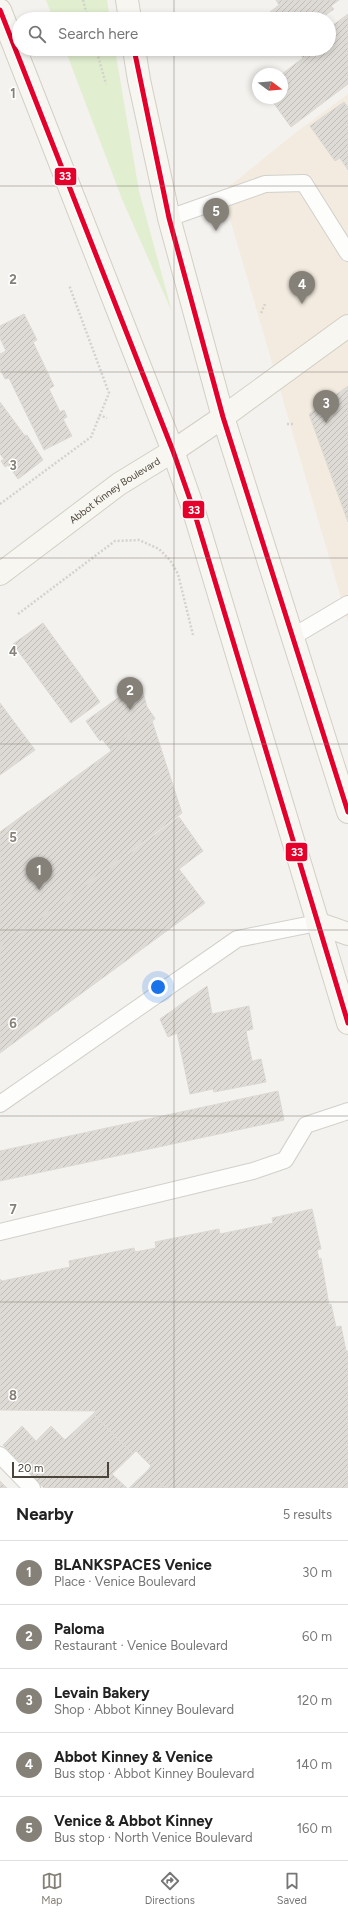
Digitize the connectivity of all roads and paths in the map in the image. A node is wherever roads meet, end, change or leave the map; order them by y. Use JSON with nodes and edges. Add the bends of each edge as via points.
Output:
{"nodes":[{"id":1,"x":83,"y":0,"type":"edge"},
{"id":2,"x":127,"y":0,"type":"edge"},
{"id":3,"x":0,"y":10,"type":"edge"},
{"id":4,"x":86,"y":12,"type":"edge"},
{"id":5,"x":129,"y":12,"type":"edge"},
{"id":6,"x":12,"y":40,"type":"edge"},
{"id":7,"x":18,"y":56,"type":"edge"},
{"id":8,"x":98,"y":56,"type":"edge"},
{"id":9,"x":135,"y":56,"type":"edge"},
{"id":10,"x":106,"y":84,"type":"dead end"},
{"id":11,"x":169,"y":218,"type":"junction"},
{"id":12,"x":348,"y":253,"type":"edge"},
{"id":13,"x":69,"y":285,"type":"dead end"},
{"id":14,"x":264,"y":304,"type":"dead end"},
{"id":15,"x":261,"y":313,"type":"dead end"},
{"id":16,"x":348,"y":326,"type":"edge"},
{"id":17,"x":99,"y":415,"type":"junction"},
{"id":18,"x":223,"y":417,"type":"junction"},
{"id":19,"x":107,"y":418,"type":"dead end"},
{"id":20,"x":286,"y":424,"type":"dead end"},
{"id":21,"x":292,"y":424,"type":"dead end"},
{"id":22,"x":174,"y":451,"type":"junction"},
{"id":23,"x":0,"y":504,"type":"edge"},
{"id":24,"x":0,"y":574,"type":"edge"},
{"id":25,"x":348,"y":604,"type":"edge"},
{"id":26,"x":18,"y":614,"type":"dead end"},
{"id":27,"x":193,"y":635,"type":"dead end"},
{"id":28,"x":294,"y":636,"type":"junction"},
{"id":29,"x":342,"y":774,"type":"edge"},
{"id":30,"x":348,"y":812,"type":"edge"},
{"id":31,"x":317,"y":923,"type":"junction"},
{"id":32,"x":348,"y":934,"type":"edge"},
{"id":33,"x":348,"y":1024,"type":"edge"},
{"id":34,"x":0,"y":1104,"type":"edge"},
{"id":35,"x":348,"y":1111,"type":"edge"},
{"id":36,"x":0,"y":1232,"type":"edge"},
{"id":37,"x":0,"y":1455,"type":"edge"},
{"id":38,"x":32,"y":1488,"type":"edge"}],
"edges":[{"from":1,"to":4,"type":"path"},
{"from":2,"to":5,"type":"main road"},
{"from":3,"to":6,"type":"main road"},
{"from":7,"to":22,"type":"main road"},
{"from":8,"to":10,"type":"path"},
{"from":9,"to":11,"type":"main road"},
{"from":11,"to":12,"type":"lane","via":[[265,184],[304,183]]},
{"from":11,"to":18,"type":"main road"},
{"from":13,"to":17,"type":"path","via":[[109,393]]},
{"from":14,"to":15,"type":"path"},
{"from":16,"to":18,"type":"main road","name":"Abbot Kinney Boulevard"},
{"from":17,"to":19,"type":"path"},
{"from":17,"to":23,"type":"path","via":[[91,437]]},
{"from":18,"to":22,"type":"main road","name":"Abbot Kinney Boulevard"},
{"from":18,"to":28,"type":"main road"},
{"from":20,"to":21,"type":"path"},
{"from":22,"to":24,"type":"main road","name":"Abbot Kinney Boulevard","via":[[119,484]]},
{"from":22,"to":31,"type":"main road"},
{"from":25,"to":28,"type":"lane"},
{"from":26,"to":27,"type":"path","via":[[115,541],[139,540],[159,549],[170,560],[178,574]]},
{"from":28,"to":29,"type":"main road"},
{"from":29,"to":30,"type":"main road"},
{"from":31,"to":32,"type":"main road"},
{"from":31,"to":33,"type":"main road"},
{"from":31,"to":34,"type":"lane","via":[[238,939]]},
{"from":35,"to":36,"type":"lane","via":[[306,1125],[285,1160],[253,1171]]},
{"from":37,"to":38,"type":"lane"}]}
